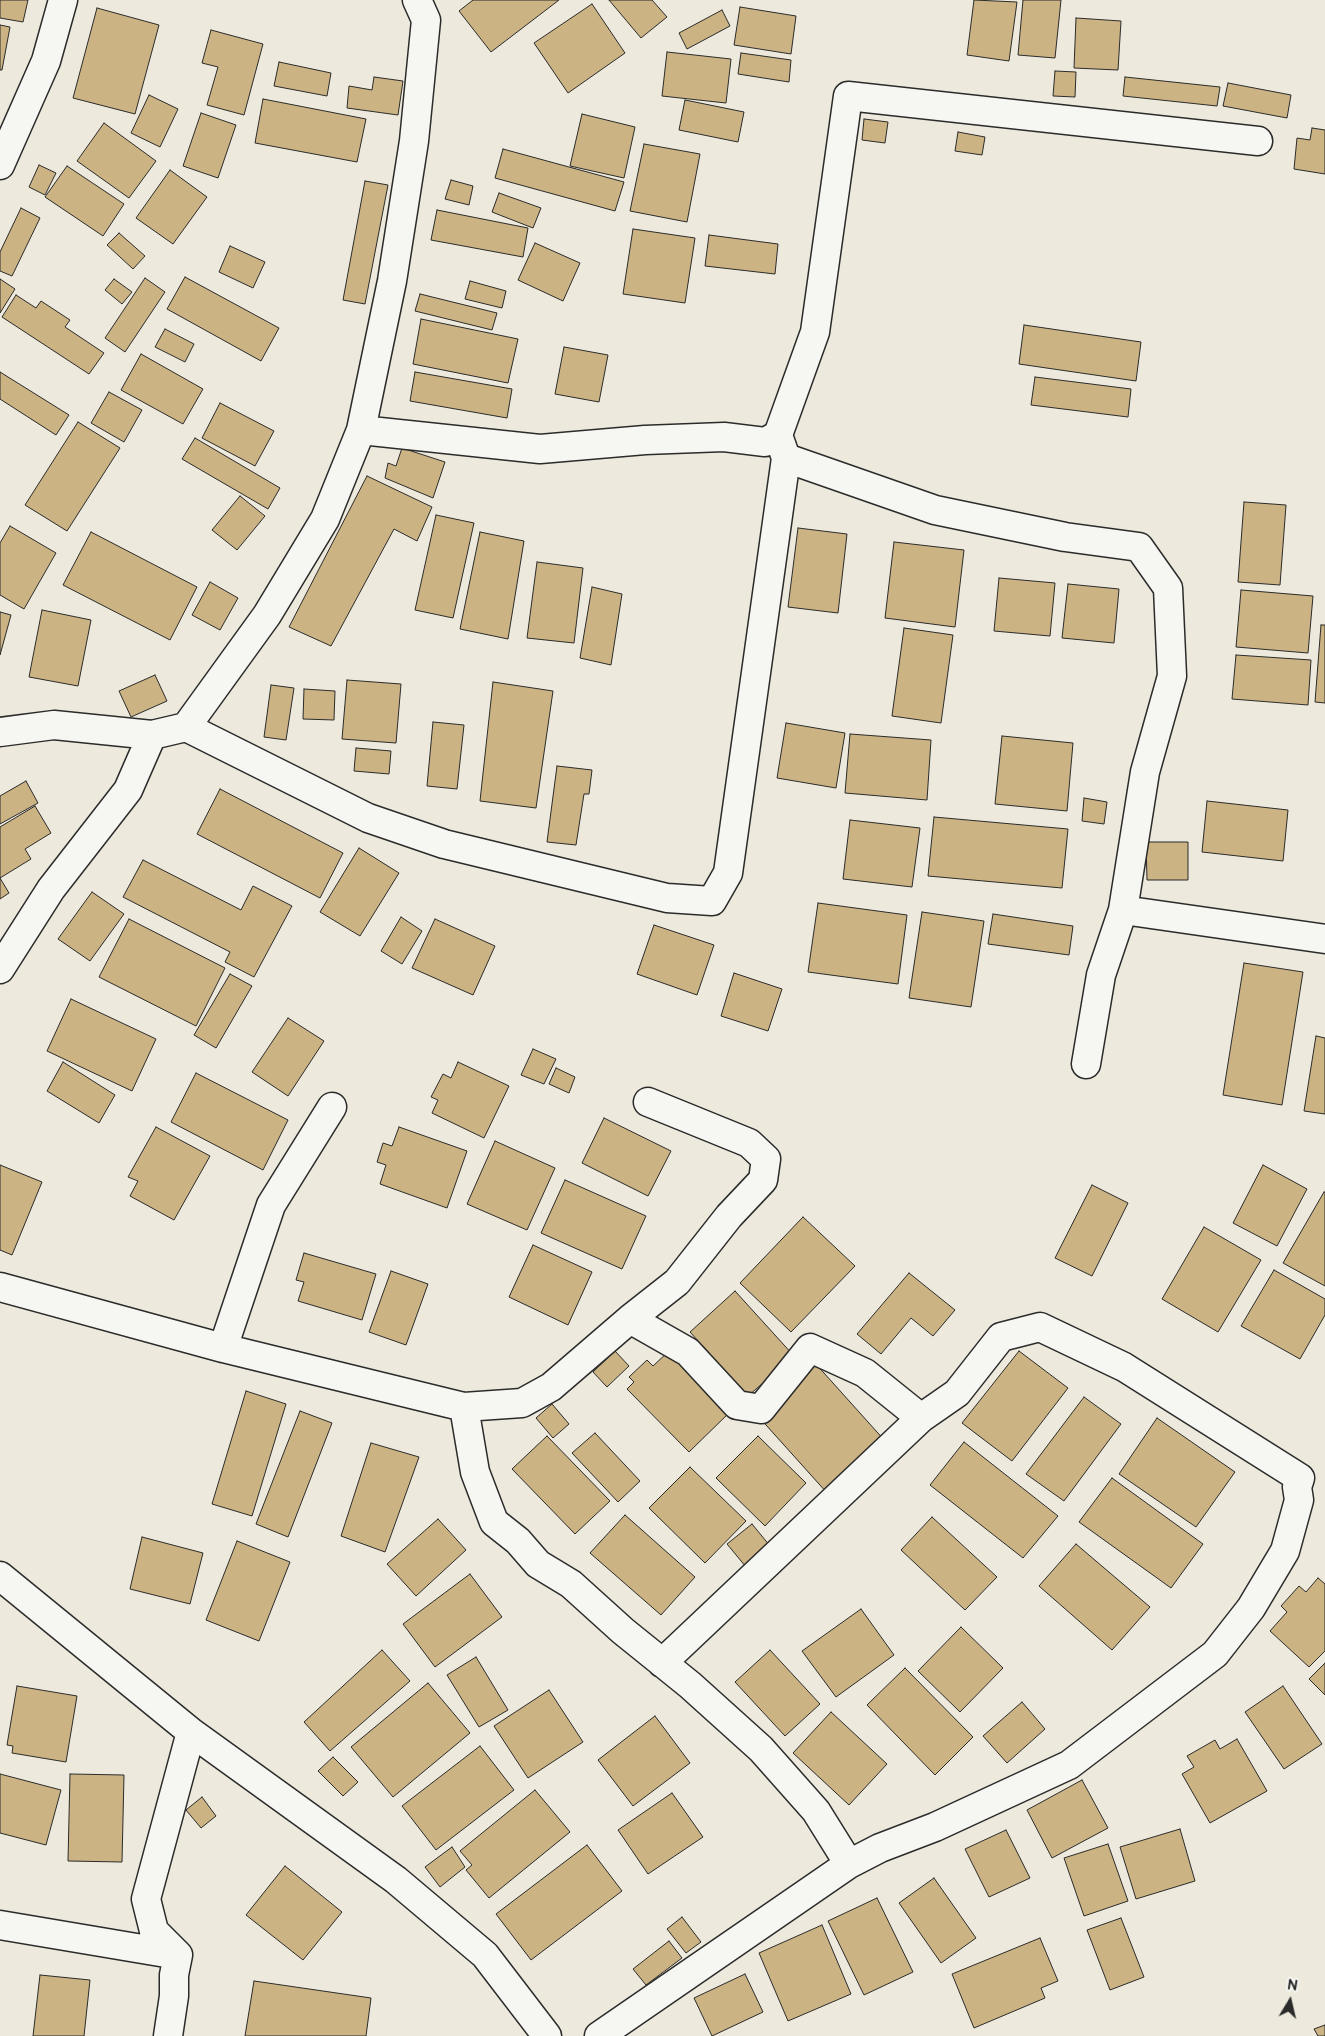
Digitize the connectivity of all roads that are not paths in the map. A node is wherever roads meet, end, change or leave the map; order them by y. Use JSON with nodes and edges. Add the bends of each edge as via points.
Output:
{"nodes":[{"id":1,"x":63,"y":0,"type":"edge"},
{"id":2,"x":425,"y":7,"type":"edge"},
{"id":3,"x":1258,"y":141,"type":"dead end"},
{"id":4,"x":0,"y":165,"type":"edge"},
{"id":5,"x":360,"y":430,"type":"junction"},
{"id":6,"x":782,"y":446,"type":"junction"},
{"id":7,"x":186,"y":727,"type":"junction"},
{"id":8,"x":0,"y":732,"type":"edge"},
{"id":9,"x":152,"y":735,"type":"junction"},
{"id":10,"x":1124,"y":910,"type":"junction"},
{"id":11,"x":1325,"y":939,"type":"edge"},
{"id":12,"x":0,"y":969,"type":"edge"},
{"id":13,"x":1086,"y":1064,"type":"dead end"},
{"id":14,"x":648,"y":1102,"type":"dead end"},
{"id":15,"x":332,"y":1107,"type":"dead end"},
{"id":16,"x":0,"y":1287,"type":"edge"},
{"id":17,"x":630,"y":1319,"type":"junction"},
{"id":18,"x":223,"y":1348,"type":"junction"},
{"id":19,"x":464,"y":1407,"type":"junction"},
{"id":20,"x":922,"y":1418,"type":"junction"},
{"id":21,"x":0,"y":1576,"type":"edge"},
{"id":22,"x":662,"y":1663,"type":"junction"},
{"id":23,"x":192,"y":1732,"type":"junction"},
{"id":24,"x":849,"y":1864,"type":"junction"},
{"id":25,"x":0,"y":1925,"type":"edge"},
{"id":26,"x":178,"y":1956,"type":"junction"},
{"id":27,"x":168,"y":2036,"type":"edge"},
{"id":28,"x":547,"y":2036,"type":"edge"},
{"id":29,"x":599,"y":2036,"type":"edge"}],
"edges":[{"from":1,"to":4,"type":"street","via":[[46,61]]},
{"from":2,"to":5,"type":"street","via":[[414,141],[393,272]]},
{"from":3,"to":6,"type":"street","via":[[848,96],[815,332]]},
{"from":5,"to":6,"type":"street","via":[[540,449],[724,437]]},
{"from":5,"to":7,"type":"street","via":[[320,527],[267,615]]},
{"from":6,"to":7,"type":"street","via":[[728,873],[712,900],[667,898],[444,844],[368,818]]},
{"from":6,"to":10,"type":"street","via":[[935,510],[1065,537],[1139,548],[1168,588],[1172,676],[1145,772]]},
{"from":7,"to":9,"type":"street"},
{"from":8,"to":9,"type":"street","via":[[54,725]]},
{"from":9,"to":12,"type":"street","via":[[128,790],[51,889]]},
{"from":10,"to":11,"type":"street"},
{"from":10,"to":13,"type":"street","via":[[1101,975]]},
{"from":14,"to":17,"type":"street","via":[[749,1143],[766,1159],[763,1180],[729,1216],[677,1282]]},
{"from":15,"to":18,"type":"street","via":[[271,1205]]},
{"from":16,"to":18,"type":"street"},
{"from":17,"to":19,"type":"street","via":[[551,1387],[522,1403]]},
{"from":17,"to":20,"type":"street","via":[[688,1352],[737,1405],[762,1409],[810,1348],[865,1373]]},
{"from":18,"to":19,"type":"street"},
{"from":19,"to":22,"type":"street","via":[[474,1472],[494,1522],[518,1541],[538,1564],[571,1584]]},
{"from":20,"to":22,"type":"street"},
{"from":20,"to":24,"type":"street","via":[[957,1393],[1001,1336],[1040,1327],[1124,1367],[1300,1478],[1297,1487],[1299,1500],[1284,1551],[1251,1608],[1215,1654],[1069,1765]]},
{"from":21,"to":23,"type":"street"},
{"from":22,"to":24,"type":"street","via":[[761,1749],[816,1811]]},
{"from":23,"to":26,"type":"street","via":[[146,1899],[154,1931]]},
{"from":23,"to":28,"type":"street","via":[[396,1880],[485,1955]]},
{"from":24,"to":29,"type":"street"},
{"from":25,"to":26,"type":"street"},
{"from":26,"to":27,"type":"street"}]}
